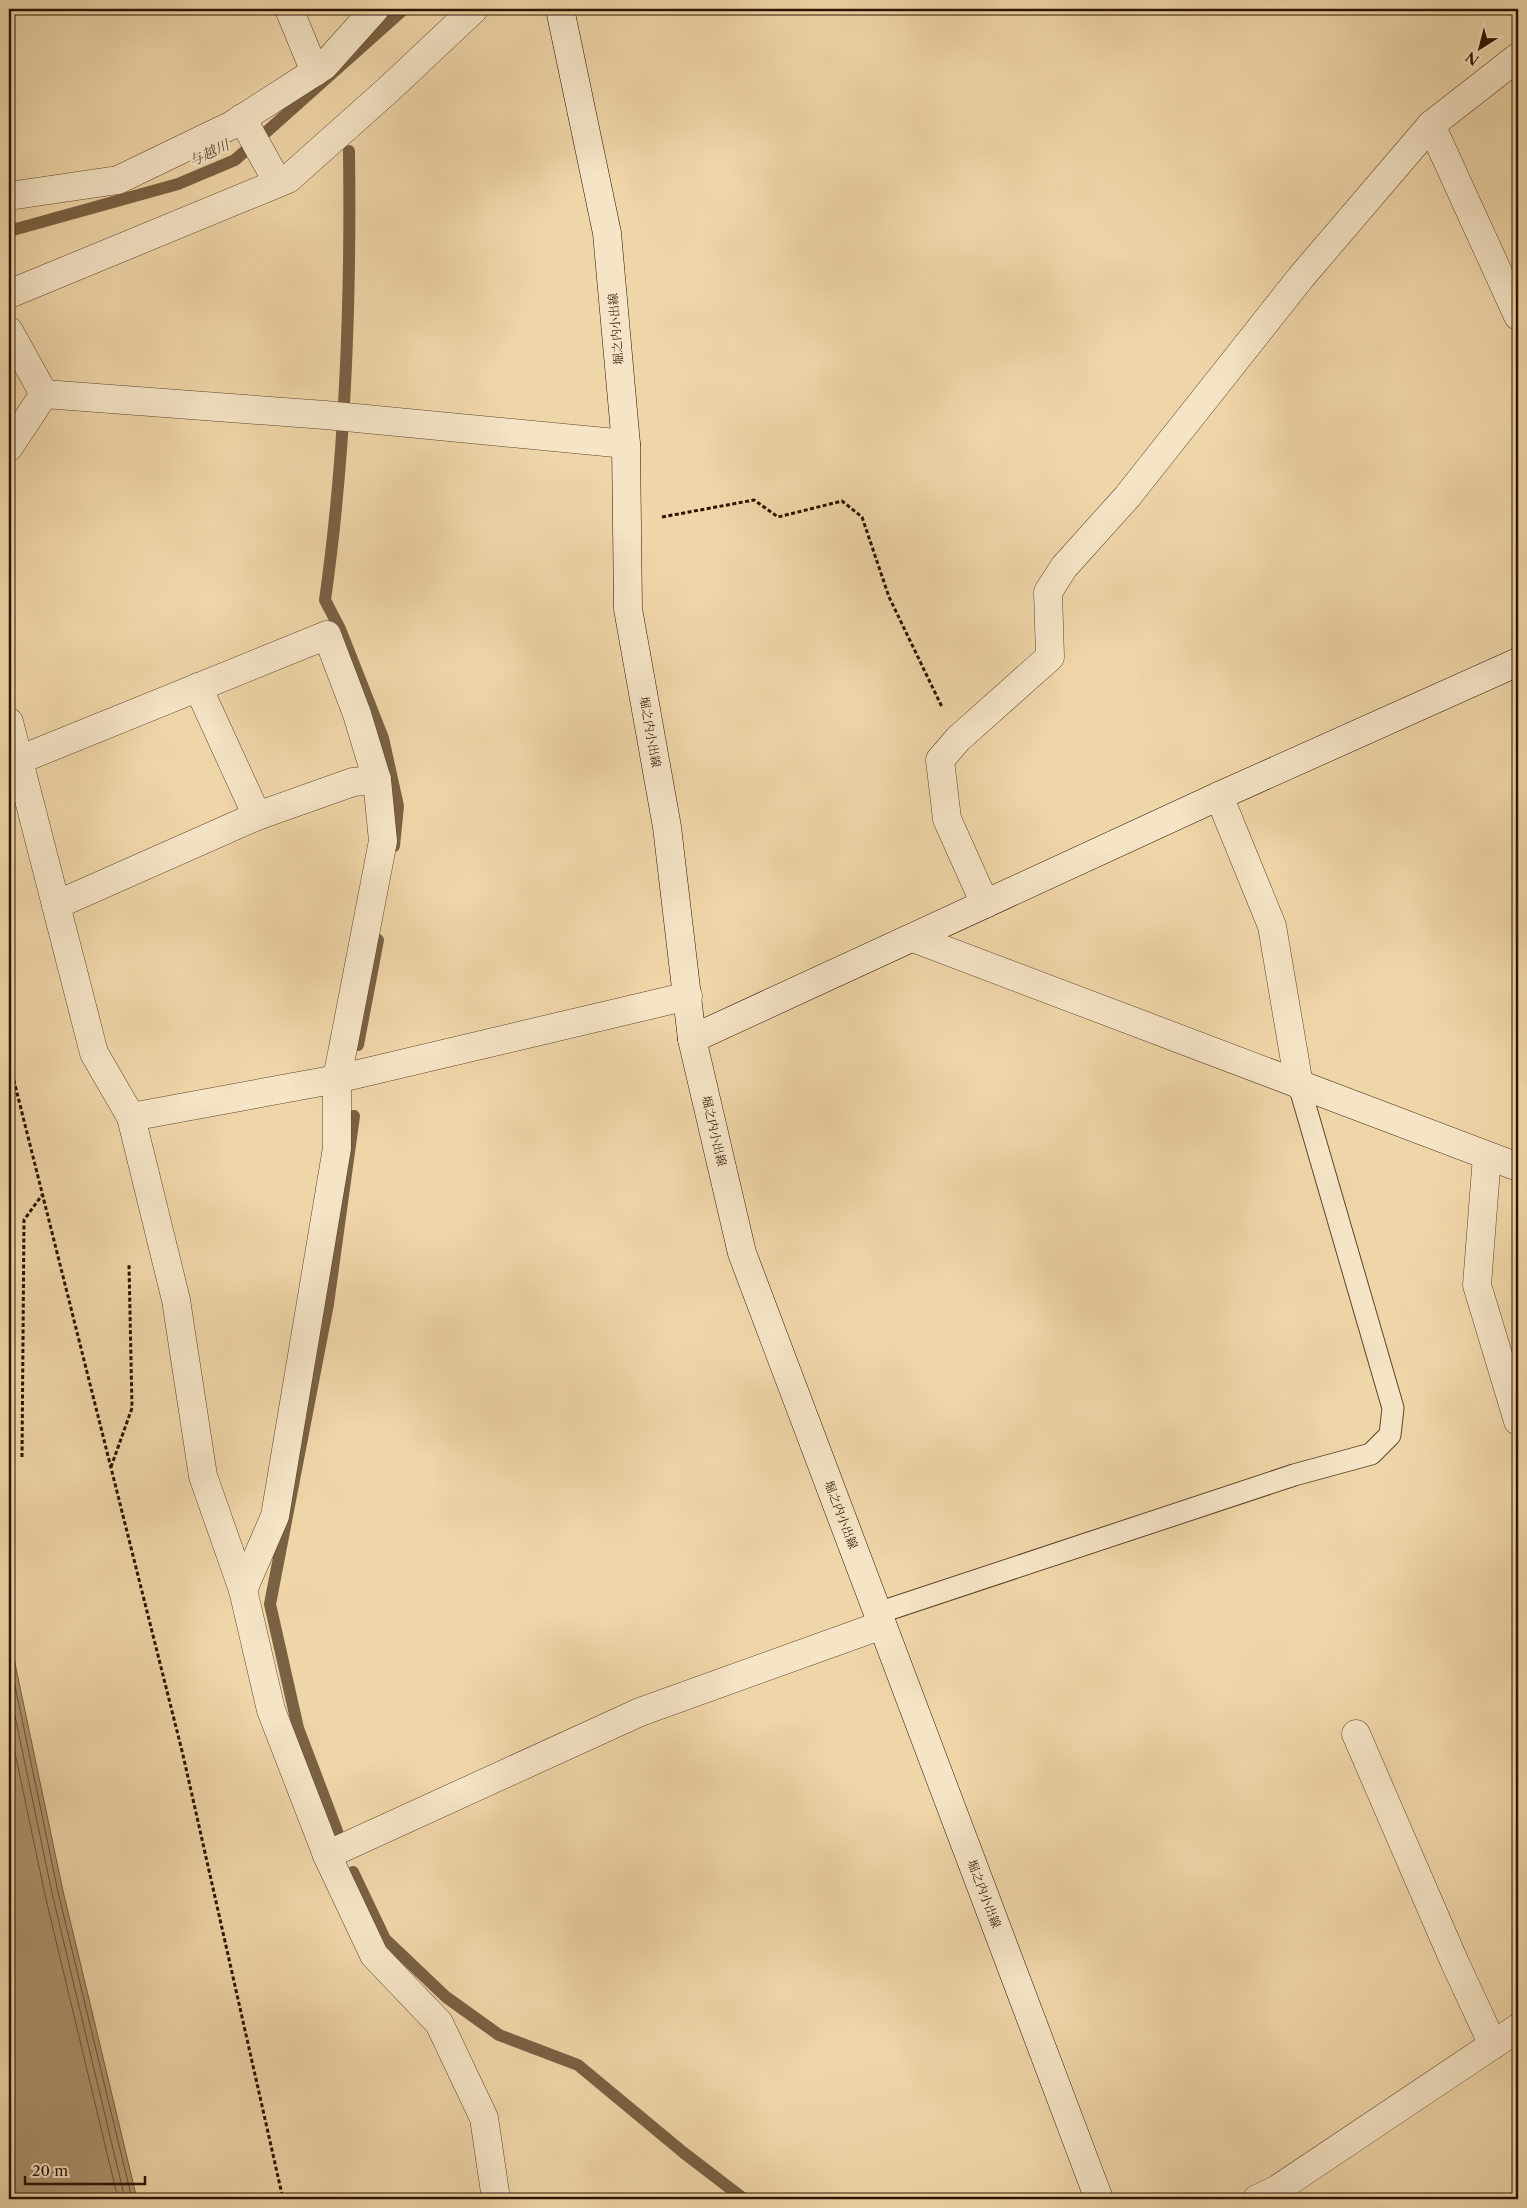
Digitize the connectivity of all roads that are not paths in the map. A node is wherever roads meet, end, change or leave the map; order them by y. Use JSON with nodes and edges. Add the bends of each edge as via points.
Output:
{"nodes":[{"id":1,"x":289,"y":9,"type":"edge"},
{"id":2,"x":375,"y":9,"type":"edge"},
{"id":3,"x":474,"y":9,"type":"edge"},
{"id":4,"x":560,"y":9,"type":"edge"},
{"id":5,"x":1518,"y":57,"type":"edge"},
{"id":6,"x":315,"y":72,"type":"junction"},
{"id":7,"x":243,"y":120,"type":"junction"},
{"id":8,"x":1431,"y":125,"type":"junction"},
{"id":9,"x":273,"y":175,"type":"junction"},
{"id":10,"x":9,"y":196,"type":"edge"},
{"id":11,"x":9,"y":294,"type":"edge"},
{"id":12,"x":1518,"y":316,"type":"edge"},
{"id":13,"x":9,"y":331,"type":"edge"},
{"id":14,"x":44,"y":394,"type":"junction"},
{"id":15,"x":626,"y":444,"type":"junction"},
{"id":16,"x":9,"y":447,"type":"edge"},
{"id":17,"x":1518,"y":662,"type":"edge"},
{"id":18,"x":198,"y":687,"type":"junction"},
{"id":19,"x":9,"y":722,"type":"edge"},
{"id":20,"x":19,"y":760,"type":"junction"},
{"id":21,"x":377,"y":780,"type":"junction"},
{"id":22,"x":1219,"y":796,"type":"junction"},
{"id":23,"x":257,"y":816,"type":"junction"},
{"id":24,"x":985,"y":904,"type":"junction"},
{"id":25,"x":56,"y":906,"type":"junction"},
{"id":26,"x":913,"y":938,"type":"junction"},
{"id":27,"x":688,"y":996,"type":"junction"},
{"id":28,"x":692,"y":1039,"type":"junction"},
{"id":29,"x":337,"y":1079,"type":"junction"},
{"id":30,"x":1299,"y":1085,"type":"junction"},
{"id":31,"x":131,"y":1117,"type":"junction"},
{"id":32,"x":1487,"y":1156,"type":"junction"},
{"id":33,"x":1518,"y":1167,"type":"edge"},
{"id":34,"x":1518,"y":1421,"type":"edge"},
{"id":35,"x":243,"y":1590,"type":"junction"},
{"id":36,"x":880,"y":1619,"type":"junction"},
{"id":37,"x":1356,"y":1734,"type":"dead end"},
{"id":38,"x":327,"y":1855,"type":"junction"},
{"id":39,"x":1518,"y":2028,"type":"edge"},
{"id":40,"x":1493,"y":2045,"type":"junction"},
{"id":41,"x":496,"y":2199,"type":"edge"},
{"id":42,"x":1098,"y":2199,"type":"edge"},
{"id":43,"x":1258,"y":2199,"type":"edge"}],
"edges":[{"from":1,"to":6,"type":"street"},
{"from":2,"to":6,"type":"street"},
{"from":3,"to":9,"type":"street","via":[[288,179]]},
{"from":4,"to":15,"type":"street","name":"堀之内小出線","via":[[607,233]]},
{"from":5,"to":8,"type":"street"},
{"from":6,"to":7,"type":"street"},
{"from":7,"to":9,"type":"street"},
{"from":7,"to":10,"type":"street","via":[[118,180]]},
{"from":8,"to":12,"type":"street"},
{"from":8,"to":24,"type":"street","via":[[1302,276],[1127,497],[1064,567],[1048,592],[1050,657],[958,739],[940,760],[947,819]]},
{"from":9,"to":11,"type":"street"},
{"from":13,"to":14,"type":"street"},
{"from":14,"to":15,"type":"street","via":[[326,415]]},
{"from":14,"to":16,"type":"street"},
{"from":15,"to":27,"type":"street","name":"堀之内小出線","via":[[628,609],[667,828]]},
{"from":17,"to":22,"type":"street"},
{"from":18,"to":20,"type":"street"},
{"from":18,"to":21,"type":"street","via":[[327,635],[357,714]]},
{"from":18,"to":23,"type":"street"},
{"from":19,"to":20,"type":"street"},
{"from":20,"to":25,"type":"street"},
{"from":21,"to":23,"type":"street","via":[[353,782]]},
{"from":21,"to":29,"type":"street","via":[[383,841]]},
{"from":22,"to":24,"type":"street"},
{"from":22,"to":30,"type":"street","via":[[1272,926]]},
{"from":23,"to":25,"type":"street"},
{"from":24,"to":26,"type":"street"},
{"from":25,"to":31,"type":"street","via":[[94,1053]]},
{"from":26,"to":28,"type":"street"},
{"from":26,"to":30,"type":"street"},
{"from":27,"to":28,"type":"street","name":"堀之内小出線"},
{"from":27,"to":29,"type":"street"},
{"from":28,"to":36,"type":"street","name":"堀之内小出線","via":[[742,1253]]},
{"from":29,"to":31,"type":"street"},
{"from":29,"to":35,"type":"street","via":[[337,1148],[274,1516]]},
{"from":30,"to":32,"type":"street"},
{"from":30,"to":36,"type":"lane","via":[[1393,1408],[1390,1435],[1371,1454],[1294,1475]]},
{"from":31,"to":35,"type":"street","via":[[176,1300],[203,1476]]},
{"from":32,"to":33,"type":"street"},
{"from":32,"to":34,"type":"street","via":[[1477,1285]]},
{"from":35,"to":38,"type":"street","via":[[271,1710]]},
{"from":36,"to":38,"type":"street","via":[[640,1712]]},
{"from":36,"to":42,"type":"street","name":"堀之内小出線"},
{"from":37,"to":40,"type":"street","via":[[1454,1964]]},
{"from":38,"to":41,"type":"street","via":[[374,1955],[439,2023],[484,2118]]},
{"from":39,"to":40,"type":"street"},
{"from":40,"to":43,"type":"street"}]}
